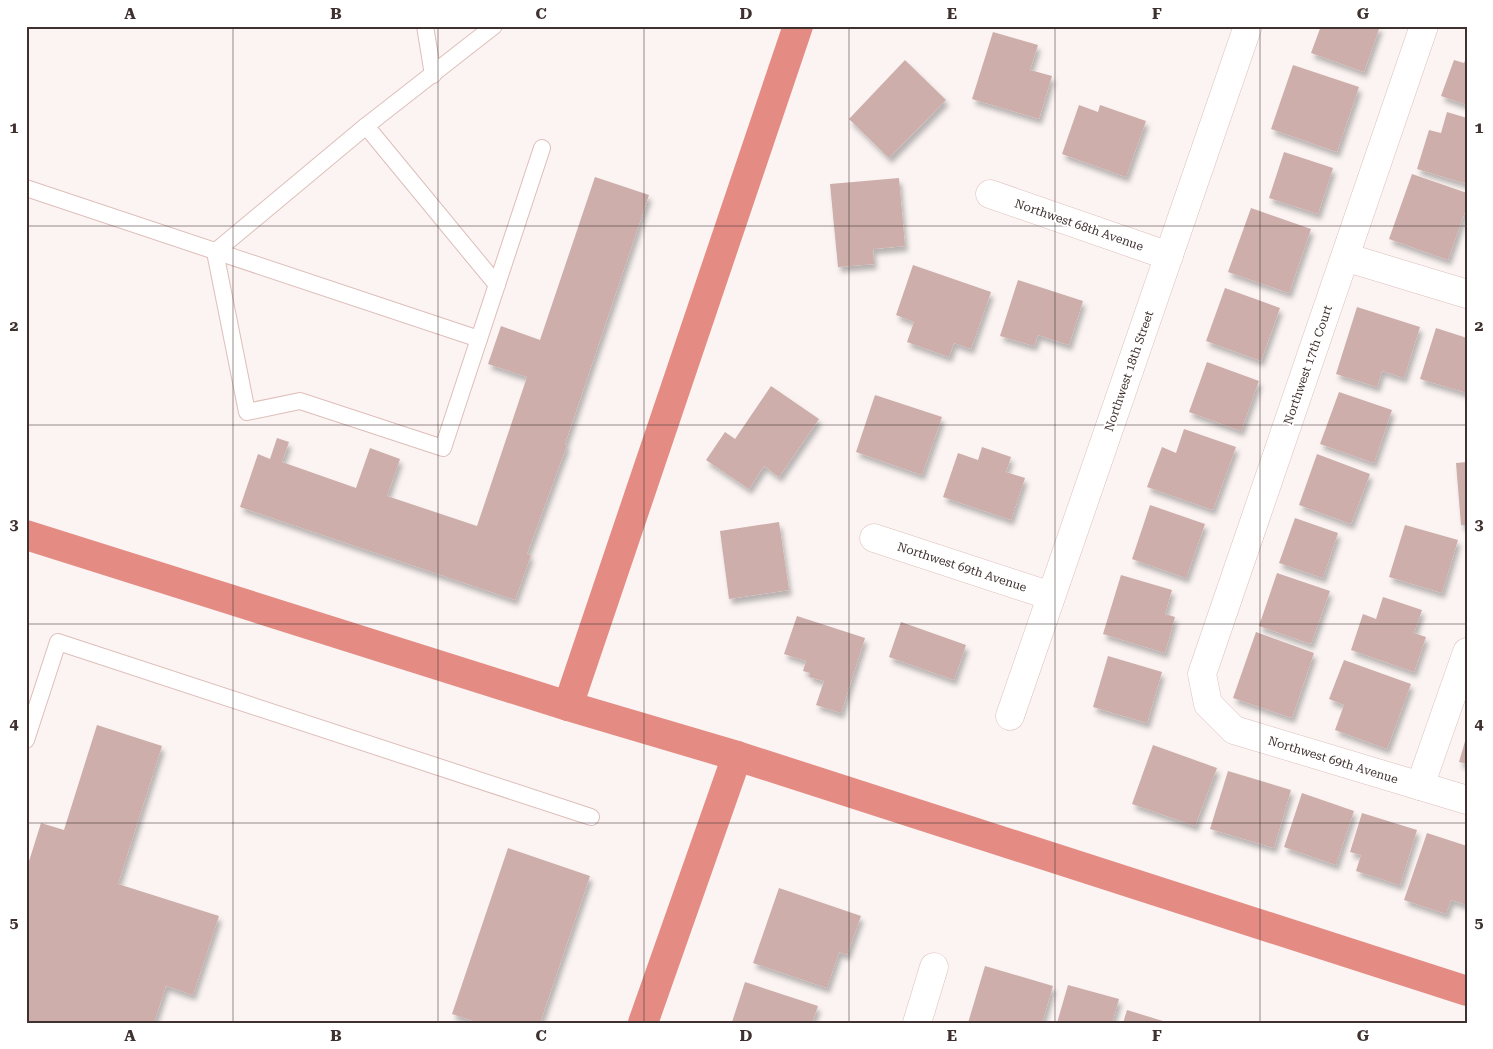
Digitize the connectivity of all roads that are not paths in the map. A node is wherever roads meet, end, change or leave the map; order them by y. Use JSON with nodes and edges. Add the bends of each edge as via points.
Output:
{"nodes":[{"id":1,"x":425,"y":26,"type":"edge"},
{"id":2,"x":494,"y":26,"type":"edge"},
{"id":3,"x":1248,"y":26,"type":"edge"},
{"id":4,"x":1424,"y":26,"type":"edge"},
{"id":5,"x":433,"y":74,"type":"junction"},
{"id":6,"x":366,"y":126,"type":"junction"},
{"id":7,"x":542,"y":148,"type":"dead end"},
{"id":8,"x":26,"y":188,"type":"edge"},
{"id":9,"x":990,"y":194,"type":"dead end"},
{"id":10,"x":215,"y":252,"type":"junction"},
{"id":11,"x":1169,"y":256,"type":"junction"},
{"id":12,"x":1345,"y":257,"type":"junction"},
{"id":13,"x":497,"y":285,"type":"junction"},
{"id":14,"x":1467,"y":294,"type":"edge"},
{"id":15,"x":479,"y":339,"type":"junction"},
{"id":16,"x":874,"y":538,"type":"dead end"},
{"id":17,"x":1051,"y":596,"type":"junction"},
{"id":18,"x":1467,"y":652,"type":"edge"},
{"id":19,"x":1208,"y":704,"type":"joint"},
{"id":20,"x":1010,"y":716,"type":"dead end"},
{"id":21,"x":26,"y":740,"type":"edge"},
{"id":22,"x":1420,"y":786,"type":"junction"},
{"id":23,"x":1467,"y":800,"type":"edge"},
{"id":24,"x":591,"y":817,"type":"dead end"},
{"id":25,"x":934,"y":968,"type":"dead end"},
{"id":26,"x":917,"y":1023,"type":"edge"}],
"edges":[{"from":1,"to":5,"type":"lane"},
{"from":2,"to":5,"type":"lane"},
{"from":3,"to":11,"type":"street","name":"Northwest 18th Street"},
{"from":4,"to":12,"type":"street","name":"Northwest 17th Court"},
{"from":5,"to":6,"type":"lane"},
{"from":6,"to":10,"type":"lane"},
{"from":6,"to":13,"type":"lane"},
{"from":7,"to":13,"type":"lane"},
{"from":8,"to":10,"type":"lane"},
{"from":9,"to":11,"type":"street","name":"Northwest 68th Avenue"},
{"from":10,"to":15,"type":"lane"},
{"from":10,"to":15,"type":"lane","via":[[247,412],[300,401],[442,448]]},
{"from":11,"to":17,"type":"street","name":"Northwest 18th Street"},
{"from":12,"to":14,"type":"street"},
{"from":12,"to":19,"type":"street","name":"Northwest 17th Court","via":[[1202,674]]},
{"from":13,"to":15,"type":"lane"},
{"from":16,"to":17,"type":"street","name":"Northwest 69th Avenue"},
{"from":17,"to":20,"type":"street","name":"Northwest 18th Street"},
{"from":18,"to":22,"type":"street"},
{"from":19,"to":22,"type":"street","name":"Northwest 69th Avenue","via":[[1234,730]]},
{"from":21,"to":24,"type":"lane","via":[[58,642]]},
{"from":22,"to":23,"type":"street","name":"Northwest 69th Avenue"},
{"from":25,"to":26,"type":"street"}]}
